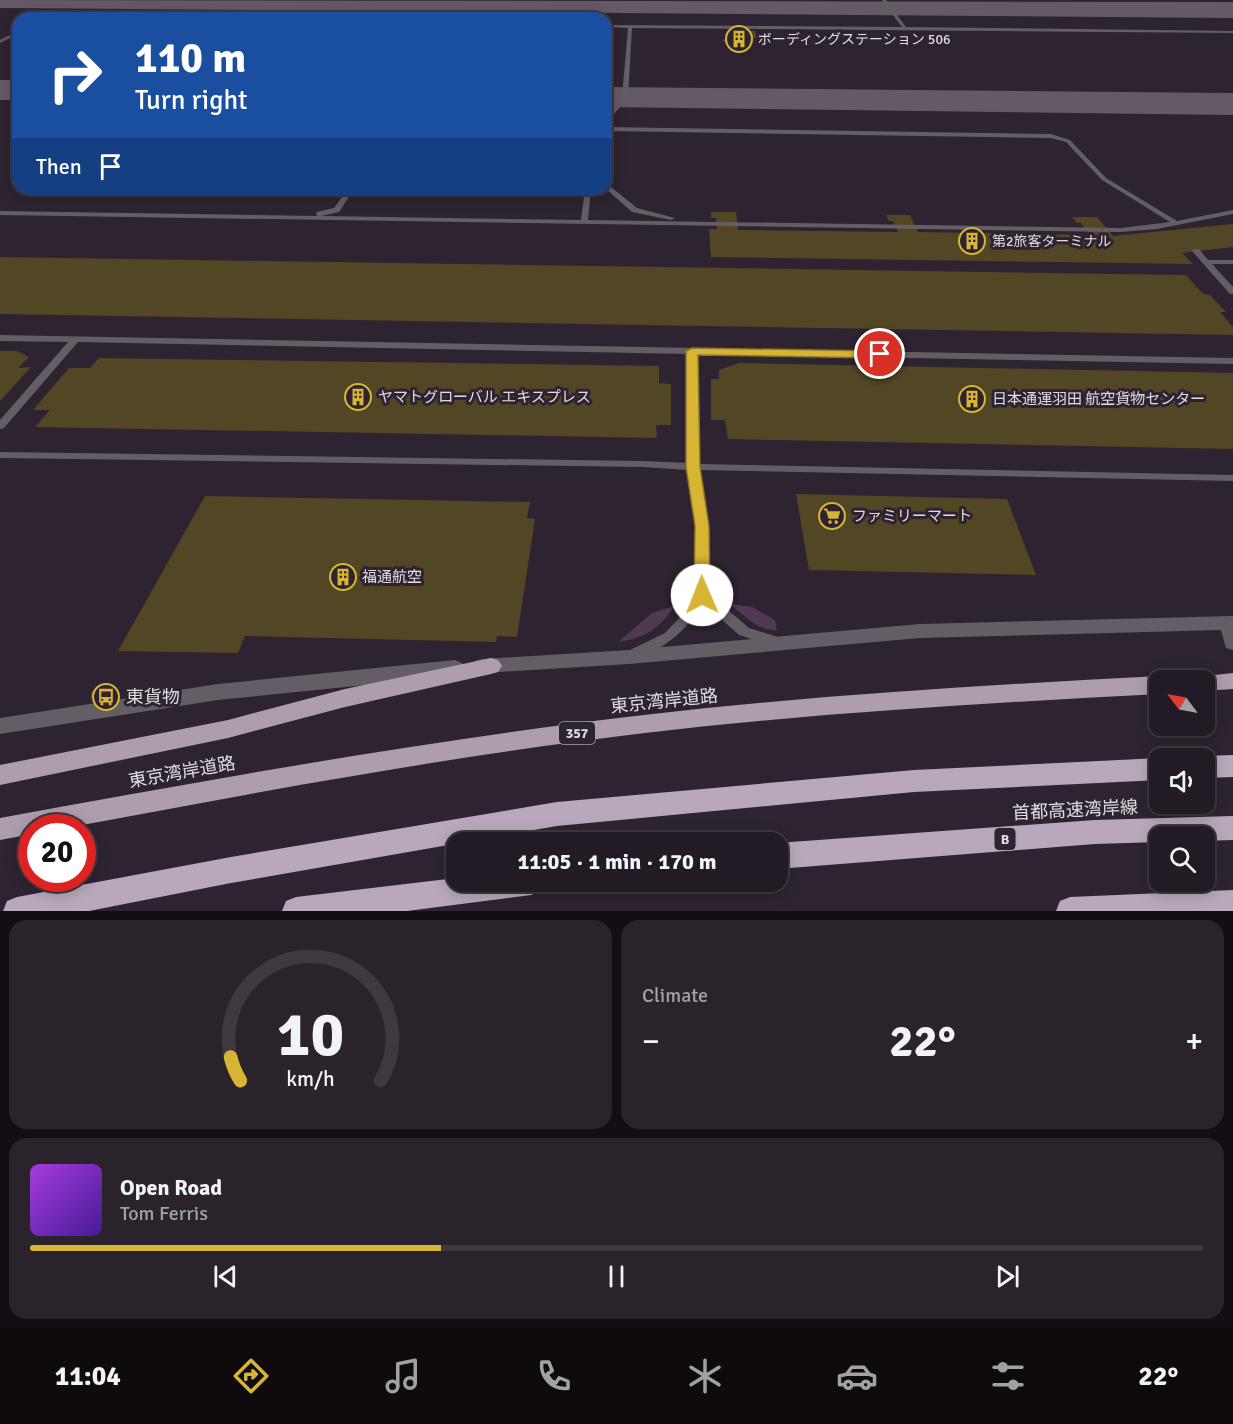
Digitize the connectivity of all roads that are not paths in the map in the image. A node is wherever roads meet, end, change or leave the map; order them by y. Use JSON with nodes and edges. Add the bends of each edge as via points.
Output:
{"nodes":[{"id":1,"x":884,"y":0,"type":"edge"},
{"id":2,"x":612,"y":26,"type":"edge"},
{"id":3,"x":630,"y":26,"type":"junction"},
{"id":4,"x":905,"y":29,"type":"junction"},
{"id":5,"x":1233,"y":32,"type":"edge"},
{"id":6,"x":612,"y":114,"type":"edge"},
{"id":7,"x":612,"y":129,"type":"edge"},
{"id":8,"x":612,"y":190,"type":"edge"},
{"id":9,"x":347,"y":195,"type":"edge"},
{"id":10,"x":587,"y":195,"type":"edge"},
{"id":11,"x":1233,"y":212,"type":"edge"},
{"id":12,"x":0,"y":213,"type":"edge"},
{"id":13,"x":304,"y":218,"type":"junction"},
{"id":14,"x":585,"y":222,"type":"junction"},
{"id":15,"x":1176,"y":223,"type":"junction"},
{"id":16,"x":706,"y":224,"type":"junction"},
{"id":17,"x":1196,"y":251,"type":"dead end"},
{"id":18,"x":1205,"y":262,"type":"junction"},
{"id":19,"x":1233,"y":262,"type":"edge"},
{"id":20,"x":1233,"y":292,"type":"edge"},
{"id":21,"x":0,"y":338,"type":"edge"},
{"id":22,"x":75,"y":340,"type":"junction"},
{"id":23,"x":692,"y":351,"type":"junction"},
{"id":24,"x":1233,"y":361,"type":"edge"},
{"id":25,"x":0,"y":426,"type":"edge"},
{"id":26,"x":0,"y":455,"type":"edge"},
{"id":27,"x":693,"y":467,"type":"junction"},
{"id":28,"x":1233,"y":478,"type":"edge"},
{"id":29,"x":702,"y":595,"type":"junction"},
{"id":30,"x":1231,"y":624,"type":"edge"},
{"id":31,"x":1233,"y":643,"type":"edge"},
{"id":32,"x":782,"y":644,"type":"junction"},
{"id":33,"x":629,"y":657,"type":"junction"},
{"id":34,"x":491,"y":666,"type":"junction"},
{"id":35,"x":1233,"y":681,"type":"edge"},
{"id":36,"x":1215,"y":682,"type":"edge"},
{"id":37,"x":1149,"y":686,"type":"edge"},
{"id":38,"x":0,"y":726,"type":"edge"},
{"id":39,"x":1233,"y":766,"type":"edge"},
{"id":40,"x":1215,"y":767,"type":"edge"},
{"id":41,"x":1149,"y":770,"type":"edge"},
{"id":42,"x":0,"y":775,"type":"edge"},
{"id":43,"x":1233,"y":828,"type":"edge"},
{"id":44,"x":0,"y":829,"type":"edge"},
{"id":45,"x":788,"y":855,"type":"edge"},
{"id":46,"x":450,"y":892,"type":"edge"},
{"id":47,"x":1233,"y":904,"type":"edge"},
{"id":48,"x":17,"y":911,"type":"edge"},
{"id":49,"x":296,"y":911,"type":"edge"},
{"id":50,"x":1070,"y":911,"type":"edge"}],
"edges":[{"from":1,"to":4,"type":"lane"},
{"from":2,"to":3,"type":"lane"},
{"from":3,"to":4,"type":"lane"},
{"from":3,"to":6,"type":"lane","via":[[625,97]]},
{"from":4,"to":5,"type":"lane"},
{"from":7,"to":15,"type":"lane","via":[[1051,136],[1068,141],[1104,179]]},
{"from":8,"to":16,"type":"lane","via":[[634,210]]},
{"from":9,"to":13,"type":"lane","via":[[336,210]]},
{"from":10,"to":14,"type":"lane"},
{"from":11,"to":15,"type":"lane"},
{"from":12,"to":13,"type":"lane"},
{"from":13,"to":14,"type":"lane"},
{"from":14,"to":16,"type":"lane"},
{"from":15,"to":16,"type":"lane","via":[[1161,229],[1121,230]]},
{"from":17,"to":18,"type":"lane"},
{"from":18,"to":19,"type":"lane"},
{"from":18,"to":20,"type":"lane"},
{"from":21,"to":22,"type":"lane"},
{"from":22,"to":23,"type":"lane"},
{"from":22,"to":25,"type":"lane"},
{"from":23,"to":24,"type":"lane"},
{"from":23,"to":27,"type":"lane"},
{"from":26,"to":27,"type":"lane"},
{"from":27,"to":28,"type":"lane"},
{"from":27,"to":29,"type":"lane","via":[[702,526]]},
{"from":29,"to":32,"type":"lane","via":[[744,632]]},
{"from":29,"to":33,"type":"lane","via":[[691,614],[670,636]]},
{"from":30,"to":31,"type":"street"},
{"from":30,"to":32,"type":"street","via":[[920,631]]},
{"from":32,"to":33,"type":"street"},
{"from":33,"to":34,"type":"street"},
{"from":34,"to":38,"type":"street","via":[[218,692]]},
{"from":34,"to":42,"type":"highway","via":[[228,729]]},
{"from":35,"to":36,"type":"highway"},
{"from":37,"to":44,"type":"highway","name":"東京湾岸道路","number":"357","via":[[928,698],[634,726],[361,763]]},
{"from":39,"to":40,"type":"highway"},
{"from":41,"to":48,"type":"highway","via":[[914,781],[557,814]]},
{"from":43,"to":45,"type":"highway","name":"首都高速湾岸線","number":"B","via":[[1095,832]]},
{"from":46,"to":49,"type":"highway"},
{"from":47,"to":50,"type":"highway"}]}
